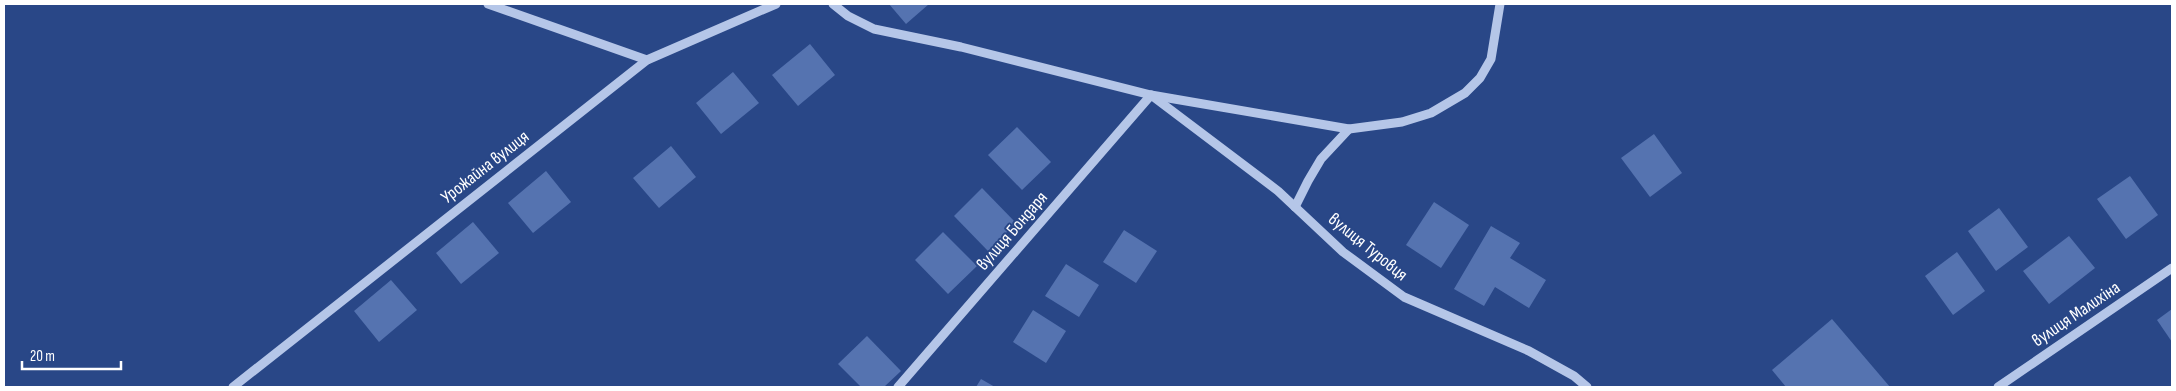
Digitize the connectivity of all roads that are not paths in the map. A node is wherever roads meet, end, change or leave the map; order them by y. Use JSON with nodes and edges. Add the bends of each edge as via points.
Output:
{"nodes":[{"id":1,"x":488,"y":4,"type":"edge"},
{"id":2,"x":776,"y":4,"type":"edge"},
{"id":3,"x":833,"y":4,"type":"edge"},
{"id":4,"x":1500,"y":4,"type":"edge"},
{"id":5,"x":647,"y":60,"type":"junction"},
{"id":6,"x":1151,"y":95,"type":"junction"},
{"id":7,"x":1349,"y":129,"type":"junction"},
{"id":8,"x":1296,"y":207,"type":"junction"},
{"id":9,"x":2172,"y":268,"type":"edge"},
{"id":10,"x":233,"y":387,"type":"edge"},
{"id":11,"x":898,"y":387,"type":"edge"},
{"id":12,"x":1586,"y":387,"type":"edge"},
{"id":13,"x":1998,"y":387,"type":"edge"}],
"edges":[{"from":1,"to":5,"type":"street"},
{"from":2,"to":5,"type":"street","name":"Урожайна вулиця"},
{"from":3,"to":6,"type":"street","via":[[874,29],[961,46]]},
{"from":4,"to":7,"type":"street","via":[[1491,59],[1480,78],[1465,93],[1431,113],[1402,122]]},
{"from":5,"to":10,"type":"street","name":"Урожайна вулиця"},
{"from":6,"to":7,"type":"street"},
{"from":6,"to":8,"type":"street","name":"вулиця Туровця"},
{"from":6,"to":11,"type":"street","name":"вулиця Бондаря"},
{"from":7,"to":8,"type":"street","via":[[1321,159]]},
{"from":8,"to":12,"type":"street","name":"вулиця Туровця","via":[[1343,252],[1404,297],[1529,351],[1574,376]]},
{"from":9,"to":13,"type":"street","name":"вулиця Малихіна"}]}
